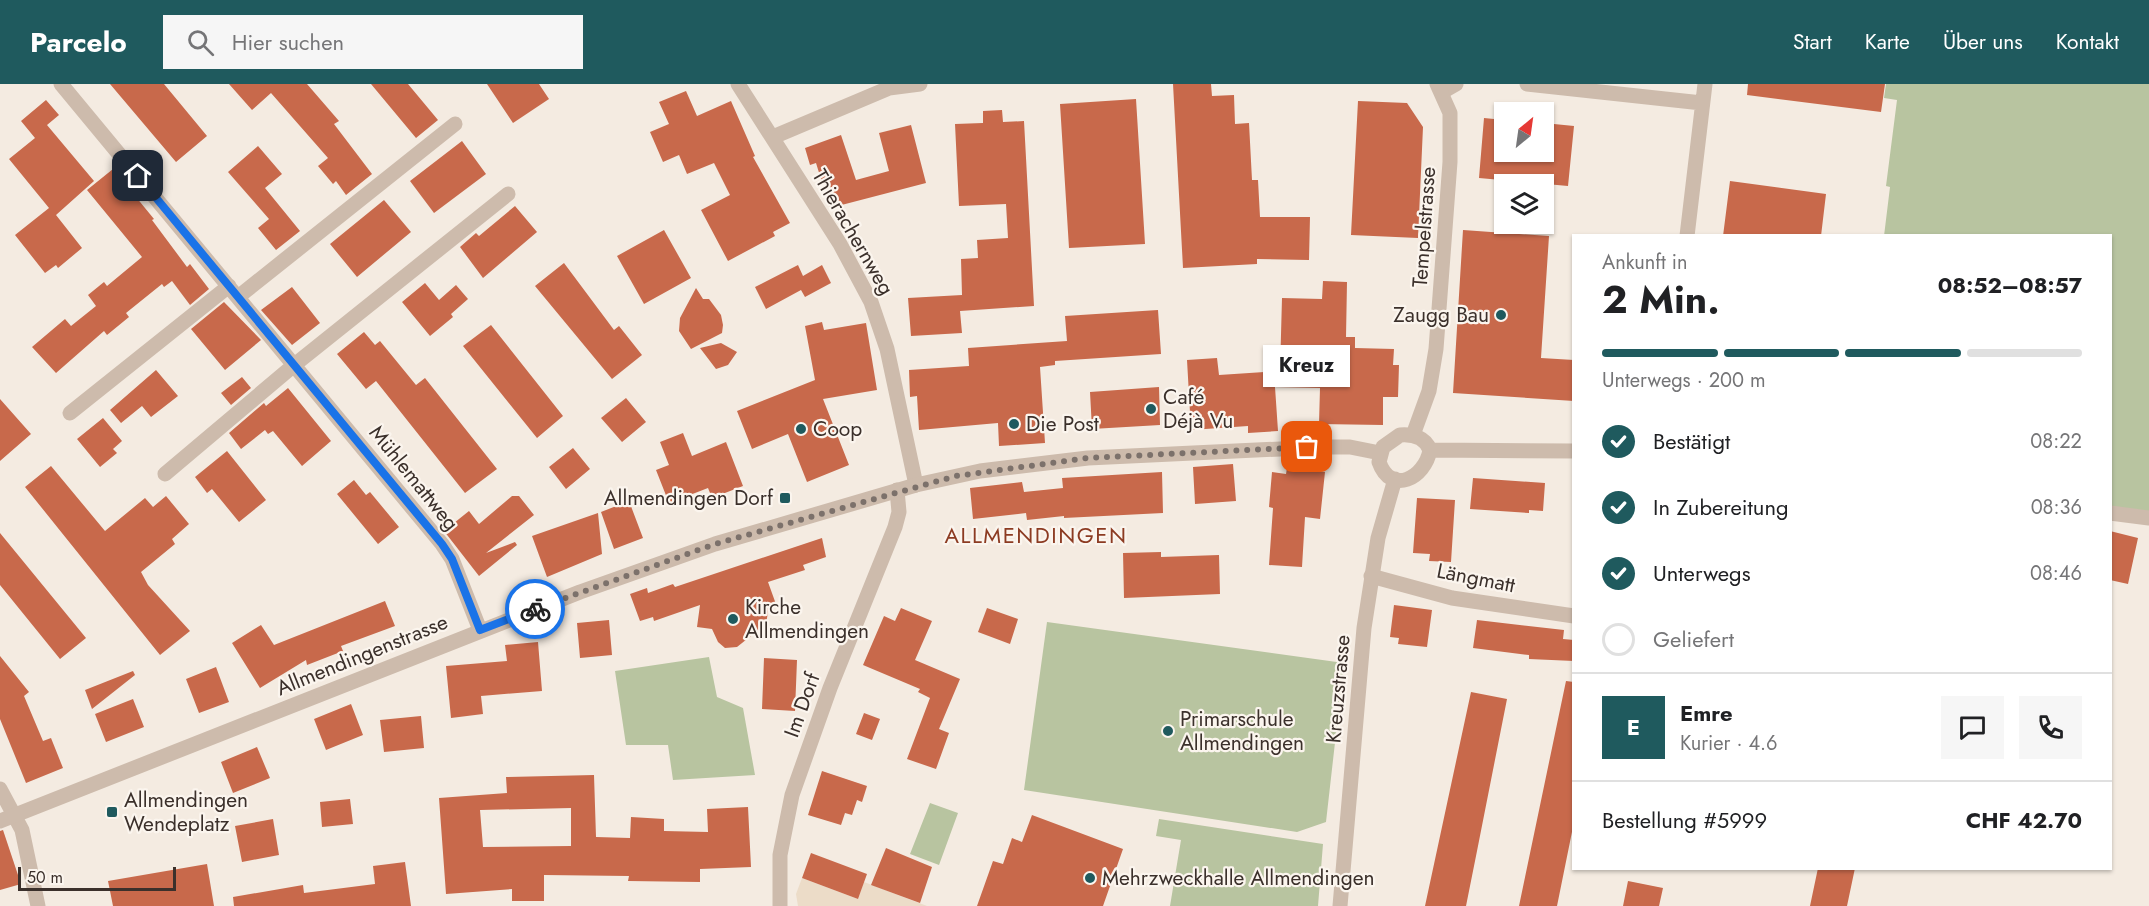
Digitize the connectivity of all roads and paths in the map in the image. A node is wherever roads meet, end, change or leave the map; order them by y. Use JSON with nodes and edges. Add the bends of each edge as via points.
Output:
{"nodes":[{"id":1,"x":61,"y":84,"type":"edge"},
{"id":2,"x":738,"y":84,"type":"edge"},
{"id":3,"x":920,"y":84,"type":"edge"},
{"id":4,"x":1527,"y":84,"type":"edge"},
{"id":5,"x":1705,"y":84,"type":"edge"},
{"id":6,"x":888,"y":86,"type":"edge"},
{"id":7,"x":1445,"y":87,"type":"edge"},
{"id":8,"x":1702,"y":103,"type":"junction"},
{"id":9,"x":454,"y":124,"type":"dead end"},
{"id":10,"x":773,"y":137,"type":"junction"},
{"id":11,"x":508,"y":194,"type":"dead end"},
{"id":12,"x":1687,"y":234,"type":"edge"},
{"id":13,"x":234,"y":291,"type":"junction"},
{"id":14,"x":293,"y":366,"type":"junction"},
{"id":15,"x":70,"y":413,"type":"dead end"},
{"id":16,"x":1413,"y":435,"type":"junction"},
{"id":17,"x":1430,"y":450,"type":"junction"},
{"id":18,"x":1572,"y":451,"type":"edge"},
{"id":19,"x":1380,"y":453,"type":"junction"},
{"id":20,"x":165,"y":474,"type":"dead end"},
{"id":21,"x":1395,"y":479,"type":"junction"},
{"id":22,"x":916,"y":485,"type":"junction"},
{"id":23,"x":897,"y":490,"type":"junction"},
{"id":24,"x":2112,"y":513,"type":"edge"},
{"id":25,"x":2149,"y":518,"type":"edge"},
{"id":26,"x":1371,"y":576,"type":"junction"},
{"id":27,"x":1572,"y":616,"type":"edge"},
{"id":28,"x":480,"y":630,"type":"junction"},
{"id":29,"x":0,"y":789,"type":"edge"},
{"id":30,"x":15,"y":814,"type":"junction"},
{"id":31,"x":0,"y":821,"type":"edge"},
{"id":32,"x":38,"y":906,"type":"edge"},
{"id":33,"x":780,"y":906,"type":"edge"},
{"id":34,"x":1340,"y":906,"type":"edge"}],
"edges":[{"from":1,"to":13,"type":"street","name":"Mühlemattweg"},
{"from":2,"to":10,"type":"street","name":"Thierachernweg"},
{"from":3,"to":6,"type":"street"},
{"from":4,"to":8,"type":"street"},
{"from":5,"to":8,"type":"street"},
{"from":6,"to":10,"type":"street"},
{"from":7,"to":16,"type":"street","name":"Tempelstrasse","via":[[1450,113],[1450,162],[1436,349],[1429,391]]},
{"from":8,"to":12,"type":"street"},
{"from":9,"to":13,"type":"street"},
{"from":10,"to":22,"type":"street","name":"Thierachernweg","via":[[871,302],[887,349]]},
{"from":11,"to":14,"type":"street"},
{"from":13,"to":14,"type":"street","name":"Mühlemattweg"},
{"from":13,"to":15,"type":"street"},
{"from":14,"to":20,"type":"street"},
{"from":14,"to":28,"type":"street","name":"Mühlemattweg","via":[[442,544],[452,559]]},
{"from":16,"to":17,"type":"street","via":[[1427,443]]},
{"from":16,"to":19,"type":"street","via":[[1393,438]]},
{"from":17,"to":18,"type":"street"},
{"from":17,"to":21,"type":"street","via":[[1426,465],[1416,476]]},
{"from":19,"to":21,"type":"street","via":[[1382,469]]},
{"from":19,"to":22,"type":"street","name":"Allmendingenstrasse","via":[[1322,447],[1088,458],[980,471]]},
{"from":21,"to":26,"type":"street","name":"Kreuzstrasse"},
{"from":22,"to":23,"type":"street","name":"Allmendingenstrasse"},
{"from":23,"to":28,"type":"street","name":"Allmendingenstrasse","via":[[715,544]]},
{"from":23,"to":33,"type":"street","name":"Im Dorf","via":[[899,512],[895,527],[792,795],[780,855]]},
{"from":24,"to":25,"type":"street"},
{"from":26,"to":27,"type":"street","name":"Längmatt","via":[[1452,598]]},
{"from":26,"to":34,"type":"street","name":"Kreuzstrasse"},
{"from":28,"to":30,"type":"street","name":"Allmendingenstrasse"},
{"from":29,"to":30,"type":"street"},
{"from":30,"to":31,"type":"street","name":"Allmendingenstrasse"},
{"from":30,"to":32,"type":"street"}]}
